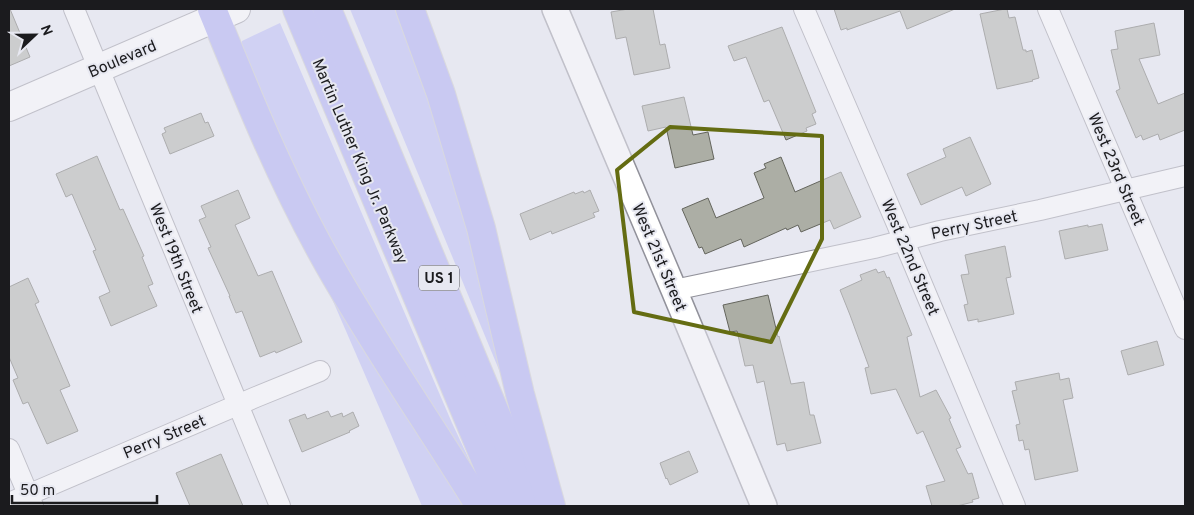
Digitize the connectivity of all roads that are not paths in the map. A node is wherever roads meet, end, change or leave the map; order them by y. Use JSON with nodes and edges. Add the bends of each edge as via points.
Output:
{"nodes":[{"id":1,"x":74,"y":9,"type":"edge"},
{"id":2,"x":297,"y":9,"type":"edge"},
{"id":3,"x":327,"y":9,"type":"edge"},
{"id":4,"x":410,"y":9,"type":"edge"},
{"id":5,"x":555,"y":9,"type":"edge"},
{"id":6,"x":804,"y":9,"type":"edge"},
{"id":7,"x":1048,"y":9,"type":"edge"},
{"id":8,"x":221,"y":12,"type":"edge"},
{"id":9,"x":99,"y":68,"type":"junction"},
{"id":10,"x":9,"y":107,"type":"edge"},
{"id":11,"x":1185,"y":176,"type":"edge"},
{"id":12,"x":1126,"y":190,"type":"junction"},
{"id":13,"x":904,"y":240,"type":"junction"},
{"id":14,"x":674,"y":290,"type":"junction"},
{"id":15,"x":1185,"y":329,"type":"edge"},
{"id":16,"x":320,"y":370,"type":"dead end"},
{"id":17,"x":238,"y":405,"type":"junction"},
{"id":18,"x":9,"y":449,"type":"edge"},
{"id":19,"x":30,"y":500,"type":"edge"},
{"id":20,"x":9,"y":503,"type":"edge"},
{"id":21,"x":280,"y":506,"type":"edge"},
{"id":22,"x":480,"y":506,"type":"edge"},
{"id":23,"x":505,"y":506,"type":"edge"},
{"id":24,"x":534,"y":506,"type":"edge"},
{"id":25,"x":551,"y":506,"type":"edge"},
{"id":26,"x":764,"y":506,"type":"edge"},
{"id":27,"x":1016,"y":506,"type":"edge"}],
"edges":[{"from":1,"to":9,"type":"street","name":"West 19th Street"},
{"from":2,"to":23,"type":"highway","name":"Martin Luther King Jr. Parkway","number":"US 1"},
{"from":3,"to":24,"type":"highway","name":"Martin Luther King Jr. Parkway","number":"US 1"},
{"from":4,"to":25,"type":"highway","via":[[442,94],[481,228],[520,394]]},
{"from":5,"to":14,"type":"street","name":"West 21st Street"},
{"from":6,"to":13,"type":"street","name":"West 22nd Street"},
{"from":7,"to":12,"type":"street","name":"West 23rd Street"},
{"from":8,"to":9,"type":"main road","name":"Boulevard"},
{"from":8,"to":22,"type":"highway","via":[[268,145],[299,210],[381,351]]},
{"from":9,"to":10,"type":"main road","name":"Boulevard"},
{"from":9,"to":17,"type":"street","name":"West 19th Street"},
{"from":11,"to":12,"type":"street","name":"Perry Street"},
{"from":12,"to":13,"type":"street","name":"Perry Street"},
{"from":12,"to":15,"type":"street","name":"West 23rd Street"},
{"from":13,"to":14,"type":"street","name":"Perry Street"},
{"from":13,"to":27,"type":"street","name":"West 22nd Street"},
{"from":14,"to":26,"type":"street","name":"West 21st Street"},
{"from":16,"to":17,"type":"street","name":"Perry Street"},
{"from":17,"to":19,"type":"street","name":"Perry Street"},
{"from":17,"to":21,"type":"street","name":"West 19th Street"},
{"from":18,"to":19,"type":"street"},
{"from":19,"to":20,"type":"street","name":"Perry Street"}]}
